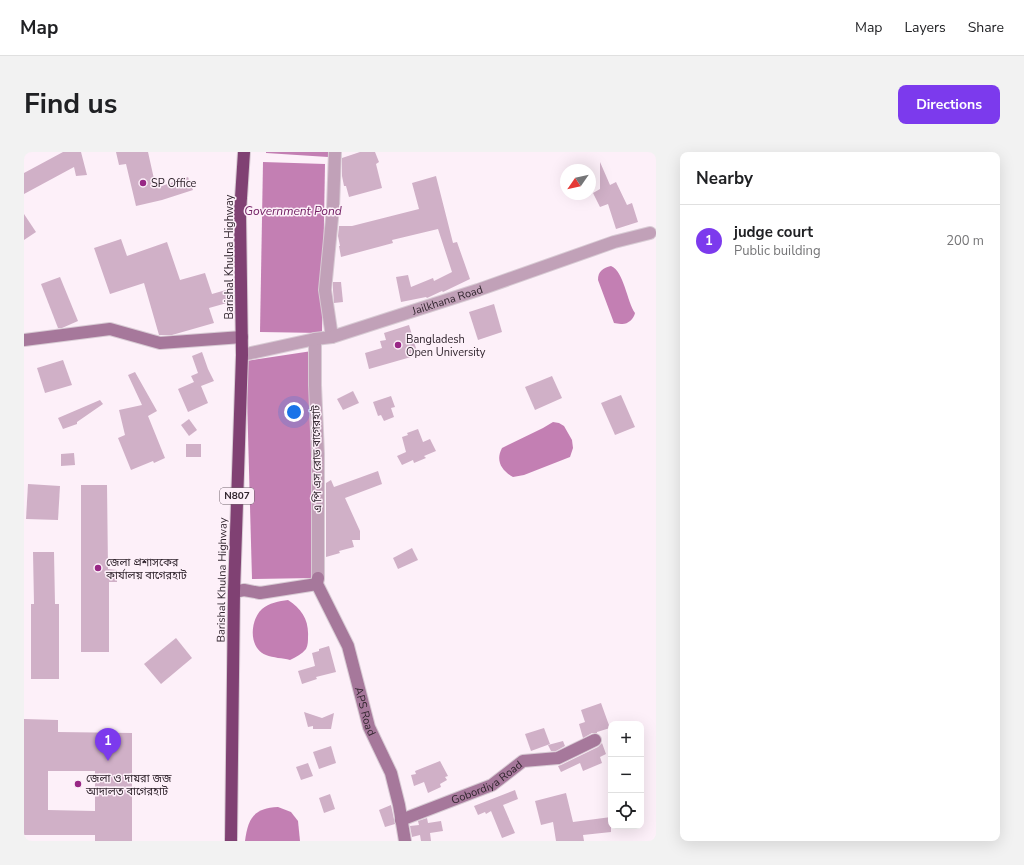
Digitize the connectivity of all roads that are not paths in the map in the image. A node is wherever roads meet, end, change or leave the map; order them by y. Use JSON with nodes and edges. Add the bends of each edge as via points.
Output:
{"nodes":[{"id":1,"x":244,"y":152,"type":"edge"},
{"id":2,"x":335,"y":152,"type":"edge"},
{"id":3,"x":650,"y":232,"type":"dead end"},
{"id":4,"x":242,"y":337,"type":"junction"},
{"id":5,"x":332,"y":337,"type":"junction"},
{"id":6,"x":315,"y":339,"type":"junction"},
{"id":7,"x":24,"y":340,"type":"edge"},
{"id":8,"x":242,"y":356,"type":"junction"},
{"id":9,"x":318,"y":581,"type":"junction"},
{"id":10,"x":234,"y":592,"type":"junction"},
{"id":11,"x":595,"y":740,"type":"dead end"},
{"id":12,"x":401,"y":820,"type":"junction"},
{"id":13,"x":231,"y":841,"type":"edge"},
{"id":14,"x":405,"y":841,"type":"edge"}],
"edges":[{"from":1,"to":4,"type":"highway","name":"Barishal Khulna Highway","number":"N807","via":[[240,213]]},
{"from":2,"to":5,"type":"street","via":[[333,208],[325,290]]},
{"from":3,"to":5,"type":"street","name":"Jailkhana Road"},
{"from":4,"to":7,"type":"street","via":[[160,343],[110,330]]},
{"from":4,"to":8,"type":"highway","name":"Barishal Khulna Highway","number":"N807"},
{"from":5,"to":6,"type":"street","name":"Jailkhana Road"},
{"from":6,"to":8,"type":"street","name":"Jailkhana Road"},
{"from":6,"to":9,"type":"street","name":"এ পি এস রোড বাগেরহাট"},
{"from":8,"to":10,"type":"highway","name":"Barishal Khulna Highway","number":"N807"},
{"from":9,"to":10,"type":"street","via":[[260,593],[244,590]]},
{"from":9,"to":12,"type":"street","name":"APS Road","via":[[348,646],[368,727],[391,773]]},
{"from":10,"to":13,"type":"highway","name":"Barishal Khulna Highway","number":"N807"},
{"from":11,"to":12,"type":"street","name":"Gobordiya Road","via":[[558,758],[523,761],[492,785]]},
{"from":12,"to":14,"type":"street","name":"APS Road"}]}
